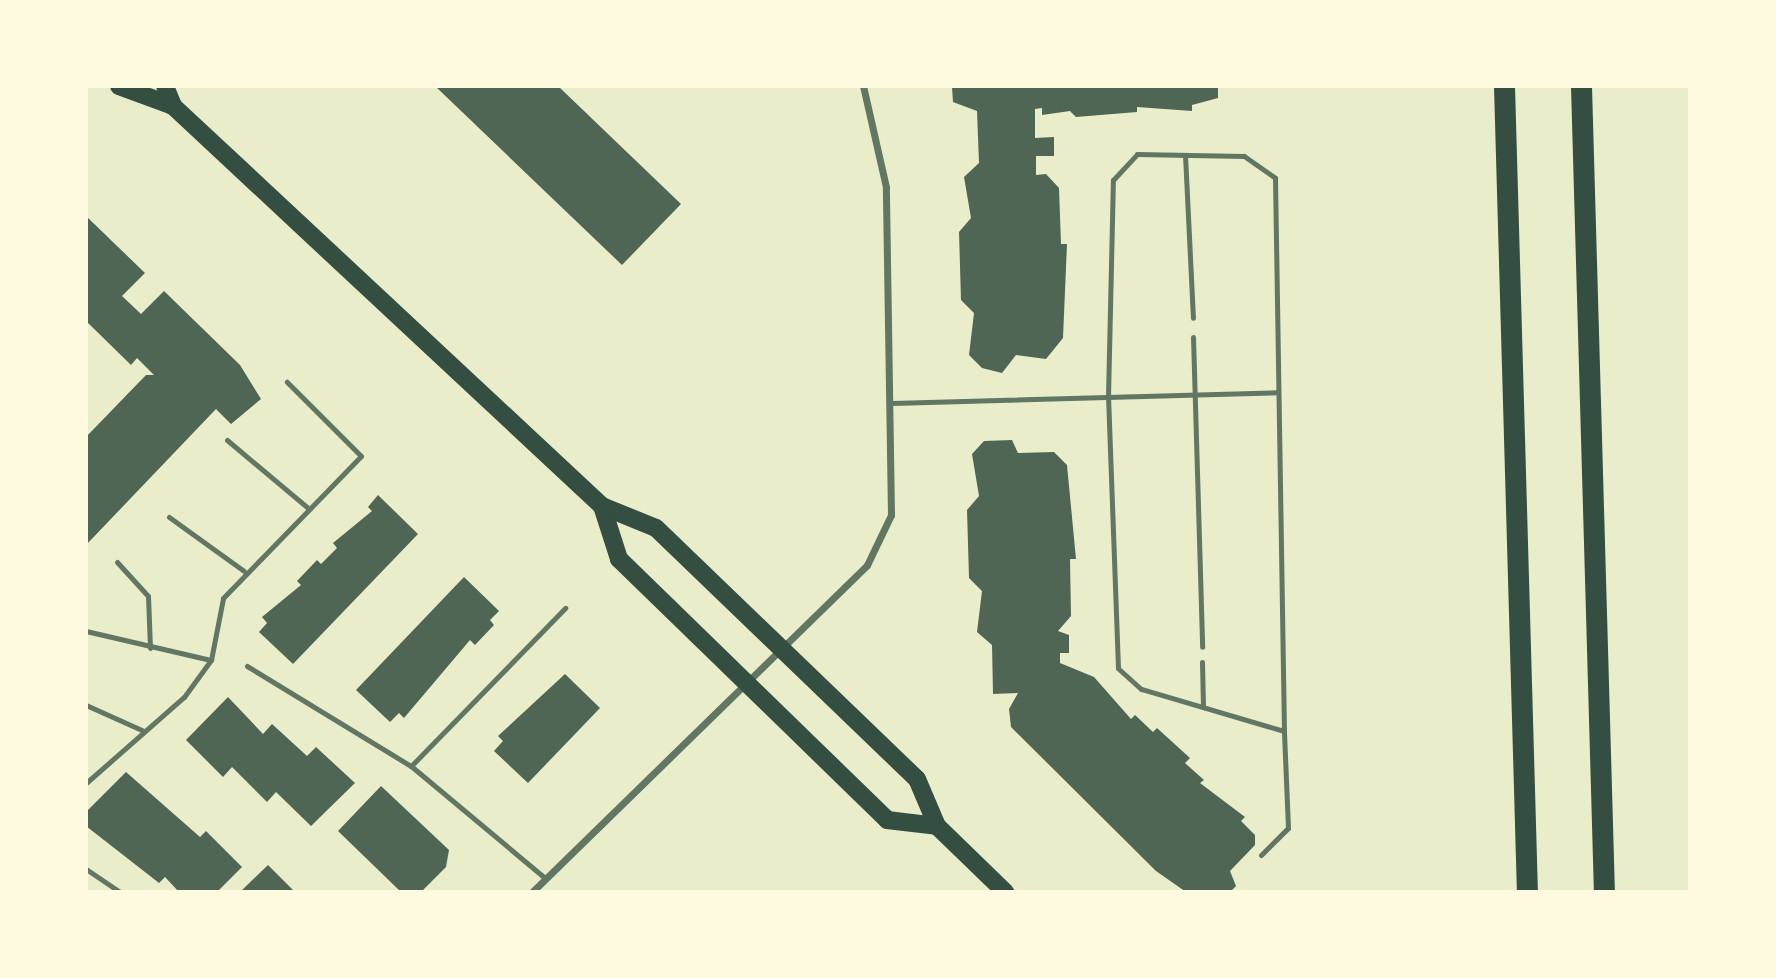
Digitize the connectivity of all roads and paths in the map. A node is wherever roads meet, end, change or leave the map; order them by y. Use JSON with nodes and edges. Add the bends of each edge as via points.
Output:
{"nodes":[{"id":1,"x":119,"y":86,"type":"edge"},
{"id":2,"x":165,"y":86,"type":"edge"},
{"id":3,"x":863,"y":86,"type":"edge"},
{"id":4,"x":1504,"y":86,"type":"edge"},
{"id":5,"x":1581,"y":86,"type":"edge"},
{"id":6,"x":173,"y":106,"type":"junction"},
{"id":7,"x":1185,"y":155,"type":"junction"},
{"id":8,"x":1193,"y":318,"type":"dead end"},
{"id":9,"x":1193,"y":337,"type":"dead end"},
{"id":10,"x":287,"y":382,"type":"dead end"},
{"id":11,"x":1277,"y":392,"type":"junction"},
{"id":12,"x":1196,"y":394,"type":"junction"},
{"id":13,"x":1108,"y":397,"type":"junction"},
{"id":14,"x":892,"y":403,"type":"junction"},
{"id":15,"x":227,"y":440,"type":"dead end"},
{"id":16,"x":601,"y":506,"type":"junction"},
{"id":17,"x":308,"y":508,"type":"junction"},
{"id":18,"x":169,"y":517,"type":"dead end"},
{"id":19,"x":117,"y":562,"type":"dead end"},
{"id":20,"x":244,"y":572,"type":"junction"},
{"id":21,"x":565,"y":608,"type":"dead end"},
{"id":22,"x":86,"y":631,"type":"edge"},
{"id":23,"x":1202,"y":647,"type":"dead end"},
{"id":24,"x":150,"y":648,"type":"junction"},
{"id":25,"x":782,"y":651,"type":"junction"},
{"id":26,"x":211,"y":660,"type":"junction"},
{"id":27,"x":1202,"y":662,"type":"dead end"},
{"id":28,"x":247,"y":666,"type":"dead end"},
{"id":29,"x":748,"y":685,"type":"junction"},
{"id":30,"x":86,"y":705,"type":"edge"},
{"id":31,"x":1203,"y":707,"type":"junction"},
{"id":32,"x":142,"y":730,"type":"junction"},
{"id":33,"x":1284,"y":731,"type":"junction"},
{"id":34,"x":411,"y":766,"type":"junction"},
{"id":35,"x":86,"y":783,"type":"edge"},
{"id":36,"x":937,"y":826,"type":"junction"},
{"id":37,"x":1261,"y":855,"type":"dead end"},
{"id":38,"x":86,"y":869,"type":"edge"},
{"id":39,"x":545,"y":878,"type":"junction"},
{"id":40,"x":120,"y":892,"type":"edge"},
{"id":41,"x":532,"y":892,"type":"edge"},
{"id":42,"x":1005,"y":892,"type":"edge"},
{"id":43,"x":1527,"y":892,"type":"edge"},
{"id":44,"x":1604,"y":892,"type":"edge"}],
"edges":[{"from":1,"to":6,"type":"main road"},
{"from":2,"to":6,"type":"main road"},
{"from":3,"to":14,"type":"street","via":[[886,187]]},
{"from":4,"to":43,"type":"highway"},
{"from":5,"to":44,"type":"highway"},
{"from":6,"to":16,"type":"main road"},
{"from":7,"to":8,"type":"lane"},
{"from":7,"to":11,"type":"lane","via":[[1244,156],[1275,178]]},
{"from":7,"to":13,"type":"lane","via":[[1137,154],[1112,180]]},
{"from":9,"to":12,"type":"lane"},
{"from":10,"to":17,"type":"lane","via":[[360,456]]},
{"from":11,"to":12,"type":"lane"},
{"from":11,"to":33,"type":"lane"},
{"from":12,"to":13,"type":"lane"},
{"from":12,"to":23,"type":"lane"},
{"from":13,"to":14,"type":"lane"},
{"from":13,"to":31,"type":"lane","via":[[1118,668],[1141,689]]},
{"from":14,"to":25,"type":"street","via":[[891,515],[867,565]]},
{"from":15,"to":17,"type":"lane"},
{"from":16,"to":25,"type":"main road","via":[[656,528]]},
{"from":16,"to":29,"type":"main road","via":[[619,559]]},
{"from":17,"to":20,"type":"lane"},
{"from":18,"to":20,"type":"lane"},
{"from":19,"to":24,"type":"lane","via":[[148,596]]},
{"from":20,"to":26,"type":"lane","via":[[223,598]]},
{"from":21,"to":34,"type":"lane"},
{"from":22,"to":24,"type":"lane"},
{"from":24,"to":26,"type":"lane"},
{"from":25,"to":29,"type":"street"},
{"from":25,"to":36,"type":"main road","via":[[918,779]]},
{"from":26,"to":32,"type":"lane","via":[[184,697]]},
{"from":27,"to":31,"type":"lane"},
{"from":28,"to":34,"type":"lane"},
{"from":29,"to":36,"type":"main road","via":[[887,820]]},
{"from":29,"to":39,"type":"street"},
{"from":30,"to":32,"type":"lane"},
{"from":31,"to":33,"type":"lane"},
{"from":32,"to":35,"type":"lane"},
{"from":33,"to":37,"type":"lane","via":[[1288,828]]},
{"from":34,"to":39,"type":"lane"},
{"from":36,"to":42,"type":"main road"},
{"from":38,"to":40,"type":"lane"},
{"from":39,"to":41,"type":"street"}]}
